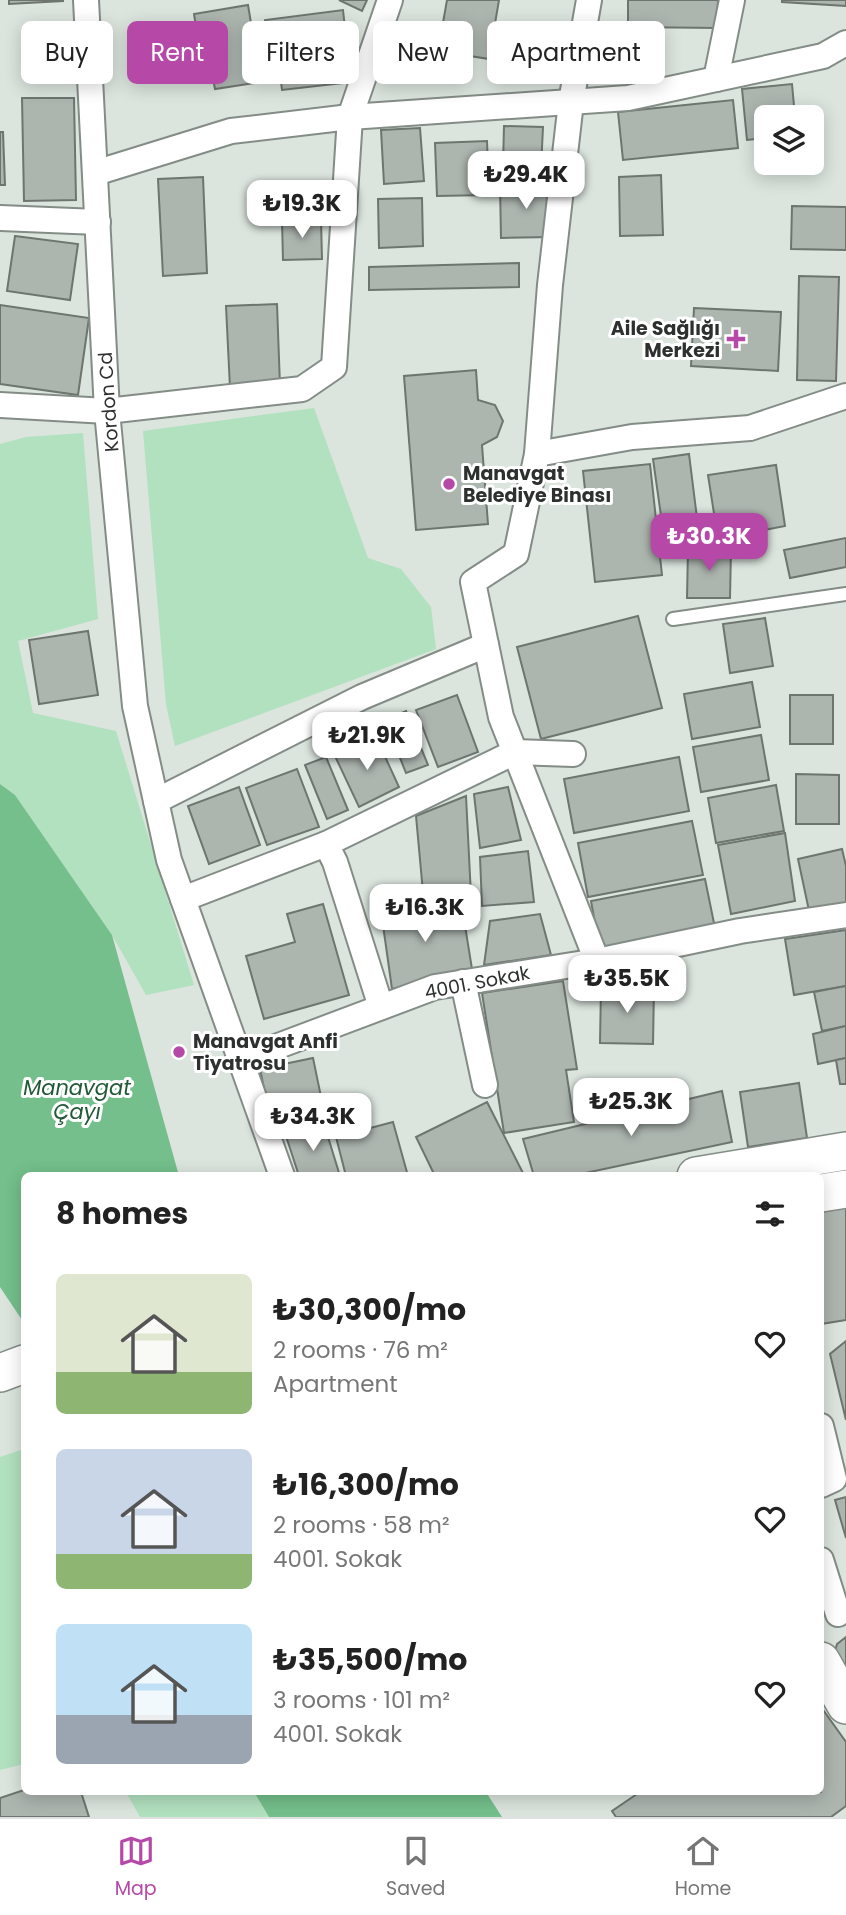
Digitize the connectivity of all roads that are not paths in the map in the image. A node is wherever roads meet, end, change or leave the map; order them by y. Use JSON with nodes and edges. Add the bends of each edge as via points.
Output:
{"nodes":[{"id":1,"x":86,"y":0,"type":"edge"},
{"id":2,"x":390,"y":0,"type":"edge"},
{"id":3,"x":589,"y":0,"type":"edge"},
{"id":4,"x":732,"y":0,"type":"edge"},
{"id":5,"x":846,"y":43,"type":"edge"},
{"id":6,"x":716,"y":79,"type":"junction"},
{"id":7,"x":571,"y":102,"type":"junction"},
{"id":8,"x":350,"y":117,"type":"junction"},
{"id":9,"x":95,"y":173,"type":"junction"},
{"id":10,"x":0,"y":218,"type":"edge"},
{"id":11,"x":98,"y":222,"type":"junction"},
{"id":12,"x":846,"y":396,"type":"edge"},
{"id":13,"x":0,"y":405,"type":"edge"},
{"id":14,"x":107,"y":411,"type":"junction"},
{"id":15,"x":537,"y":454,"type":"junction"},
{"id":16,"x":846,"y":594,"type":"edge"},
{"id":17,"x":673,"y":619,"type":"dead end"},
{"id":18,"x":486,"y":645,"type":"junction"},
{"id":19,"x":515,"y":752,"type":"junction"},
{"id":20,"x":573,"y":754,"type":"dead end"},
{"id":21,"x":156,"y":801,"type":"junction"},
{"id":22,"x":326,"y":844,"type":"junction"},
{"id":23,"x":183,"y":899,"type":"junction"},
{"id":24,"x":846,"y":915,"type":"edge"},
{"id":25,"x":597,"y":961,"type":"junction"},
{"id":26,"x":463,"y":982,"type":"junction"},
{"id":27,"x":381,"y":1007,"type":"junction"},
{"id":28,"x":241,"y":1060,"type":"junction"},
{"id":29,"x":485,"y":1085,"type":"dead end"},
{"id":30,"x":846,"y":1151,"type":"edge"},
{"id":31,"x":281,"y":1172,"type":"edge"},
{"id":32,"x":720,"y":1172,"type":"edge"},
{"id":33,"x":846,"y":1189,"type":"edge"},
{"id":34,"x":824,"y":1193,"type":"edge"},
{"id":35,"x":824,"y":1438,"type":"edge"},
{"id":36,"x":824,"y":1484,"type":"edge"},
{"id":37,"x":824,"y":1572,"type":"edge"},
{"id":38,"x":835,"y":1615,"type":"edge"},
{"id":39,"x":824,"y":1666,"type":"edge"},
{"id":40,"x":846,"y":1705,"type":"edge"}],
"edges":[{"from":1,"to":9,"type":"street","name":"Kordon Cd"},
{"from":2,"to":8,"type":"street"},
{"from":3,"to":7,"type":"street"},
{"from":4,"to":6,"type":"street"},
{"from":5,"to":6,"type":"street","via":[[823,56]]},
{"from":6,"to":7,"type":"street","via":[[628,98]]},
{"from":7,"to":8,"type":"street"},
{"from":7,"to":15,"type":"street"},
{"from":8,"to":9,"type":"street","via":[[231,131]]},
{"from":8,"to":14,"type":"street","via":[[334,367],[302,388]]},
{"from":9,"to":11,"type":"street","name":"Kordon Cd"},
{"from":10,"to":11,"type":"street"},
{"from":11,"to":14,"type":"street","name":"Kordon Cd"},
{"from":12,"to":15,"type":"street","via":[[750,428],[632,437]]},
{"from":13,"to":14,"type":"street"},
{"from":14,"to":21,"type":"street","name":"Kordon Cd","via":[[135,706]]},
{"from":15,"to":18,"type":"street","via":[[516,554],[473,582]]},
{"from":16,"to":17,"type":"lane"},
{"from":18,"to":19,"type":"street","via":[[501,717]]},
{"from":18,"to":21,"type":"street","via":[[362,697]]},
{"from":19,"to":20,"type":"street"},
{"from":19,"to":22,"type":"street"},
{"from":19,"to":25,"type":"street"},
{"from":21,"to":23,"type":"street","name":"Kordon Cd"},
{"from":22,"to":23,"type":"street"},
{"from":22,"to":27,"type":"street"},
{"from":23,"to":28,"type":"street","name":"Kordon Cd"},
{"from":24,"to":25,"type":"street","name":"4001. Sokak","via":[[740,931]]},
{"from":25,"to":26,"type":"street","name":"4001. Sokak"},
{"from":26,"to":27,"type":"street","name":"4001. Sokak"},
{"from":26,"to":29,"type":"street"},
{"from":27,"to":28,"type":"street","name":"4001. Sokak"},
{"from":28,"to":31,"type":"street","name":"Kordon Cd"},
{"from":30,"to":32,"type":"main road"},
{"from":33,"to":34,"type":"main road"},
{"from":35,"to":36,"type":"street","via":[[834,1479]]},
{"from":37,"to":38,"type":"street"},
{"from":39,"to":40,"type":"main road"}]}
